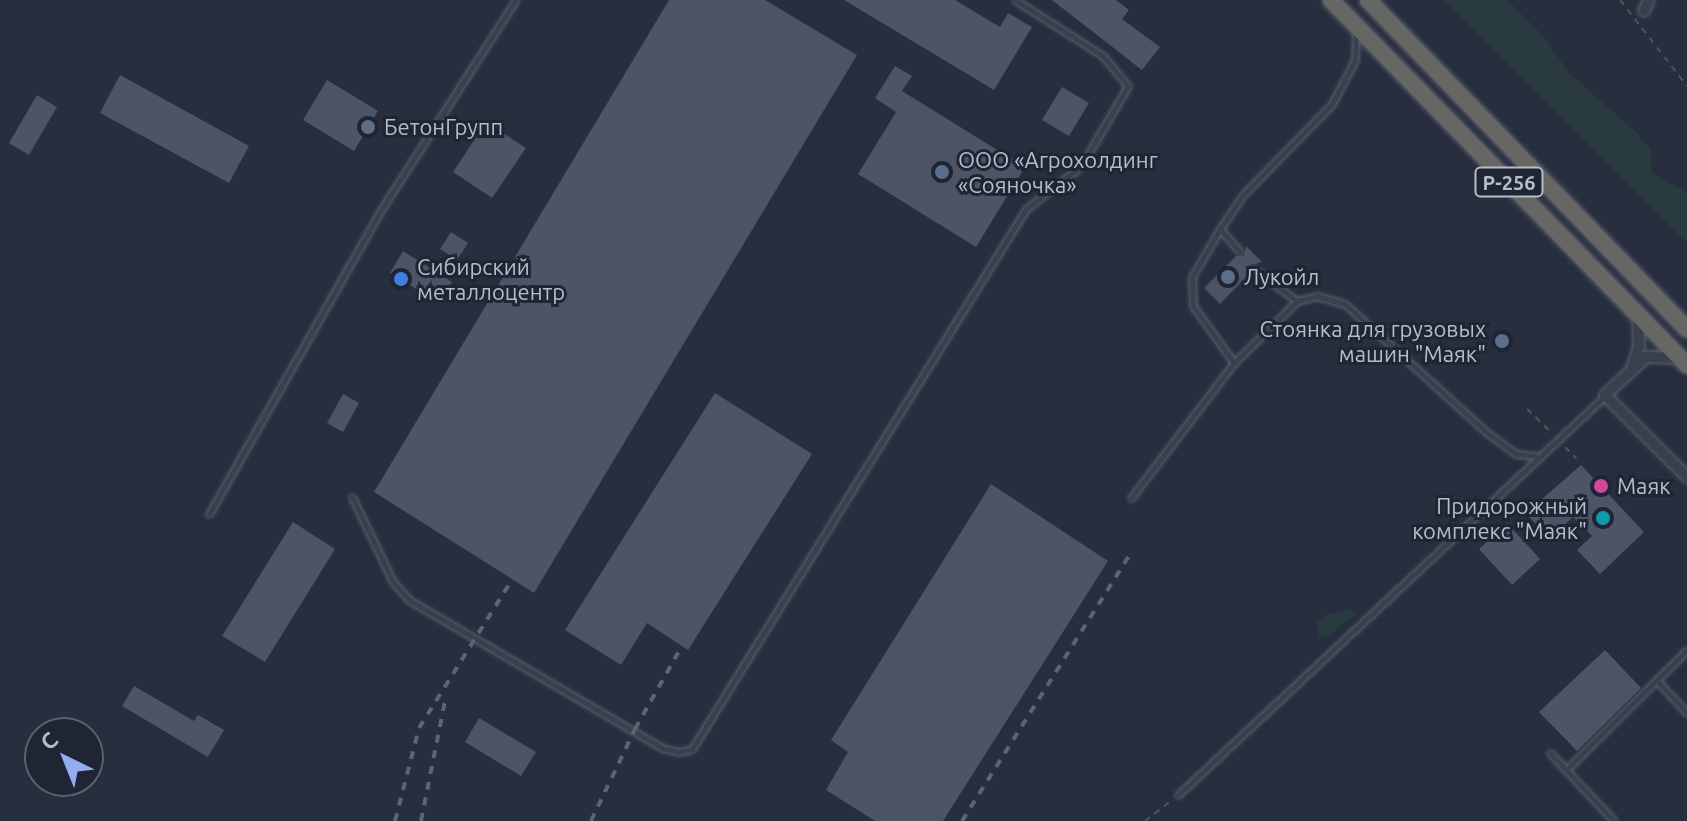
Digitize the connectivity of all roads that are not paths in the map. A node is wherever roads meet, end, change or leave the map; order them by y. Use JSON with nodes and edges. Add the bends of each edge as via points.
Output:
{"nodes":[{"id":1,"x":516,"y":0,"type":"edge"},
{"id":2,"x":1015,"y":0,"type":"edge"},
{"id":3,"x":1331,"y":0,"type":"edge"},
{"id":4,"x":1368,"y":0,"type":"edge"},
{"id":5,"x":1649,"y":0,"type":"edge"},
{"id":6,"x":1644,"y":11,"type":"dead end"},
{"id":7,"x":1357,"y":27,"type":"junction"},
{"id":8,"x":1220,"y":229,"type":"junction"},
{"id":9,"x":1240,"y":252,"type":"dead end"},
{"id":10,"x":1254,"y":269,"type":"dead end"},
{"id":11,"x":1297,"y":301,"type":"junction"},
{"id":12,"x":1637,"y":314,"type":"junction"},
{"id":13,"x":1687,"y":329,"type":"edge"},
{"id":14,"x":1684,"y":361,"type":"edge"},
{"id":15,"x":1234,"y":363,"type":"junction"},
{"id":16,"x":1633,"y":365,"type":"junction"},
{"id":17,"x":1605,"y":395,"type":"junction"},
{"id":18,"x":1537,"y":456,"type":"junction"},
{"id":19,"x":1687,"y":477,"type":"edge"},
{"id":20,"x":352,"y":497,"type":"dead end"},
{"id":21,"x":1131,"y":498,"type":"dead end"},
{"id":22,"x":209,"y":514,"type":"dead end"},
{"id":23,"x":1687,"y":650,"type":"edge"},
{"id":24,"x":1659,"y":683,"type":"junction"},
{"id":25,"x":1687,"y":713,"type":"edge"},
{"id":26,"x":1550,"y":753,"type":"dead end"},
{"id":27,"x":1566,"y":770,"type":"junction"},
{"id":28,"x":1178,"y":795,"type":"road end"},
{"id":29,"x":1614,"y":821,"type":"edge"}],
"edges":[{"from":1,"to":22,"type":"lane","via":[[379,213]]},
{"from":2,"to":20,"type":"lane","via":[[1103,56],[1128,86],[1081,166],[1026,209],[692,749],[662,748],[409,600],[393,582]]},
{"from":3,"to":7,"type":"highway","number":"Р-256"},
{"from":4,"to":13,"type":"highway","number":"Р-256"},
{"from":5,"to":6,"type":"street"},
{"from":7,"to":8,"type":"lane","via":[[1355,60],[1340,92],[1242,196]]},
{"from":7,"to":12,"type":"highway","number":"Р-256"},
{"from":8,"to":9,"type":"lane"},
{"from":8,"to":15,"type":"lane","via":[[1192,277],[1193,306]]},
{"from":10,"to":11,"type":"lane"},
{"from":11,"to":15,"type":"lane"},
{"from":11,"to":18,"type":"lane","via":[[1317,296],[1345,304],[1486,432],[1516,454]]},
{"from":12,"to":14,"type":"highway","number":"Р-256"},
{"from":12,"to":16,"type":"street","via":[[1639,346]]},
{"from":14,"to":16,"type":"street","via":[[1658,355]]},
{"from":15,"to":21,"type":"lane"},
{"from":16,"to":17,"type":"street"},
{"from":17,"to":18,"type":"lane"},
{"from":17,"to":19,"type":"street"},
{"from":18,"to":28,"type":"lane"},
{"from":23,"to":24,"type":"lane"},
{"from":24,"to":25,"type":"lane"},
{"from":24,"to":27,"type":"lane"},
{"from":26,"to":27,"type":"lane"},
{"from":27,"to":29,"type":"lane"}]}
